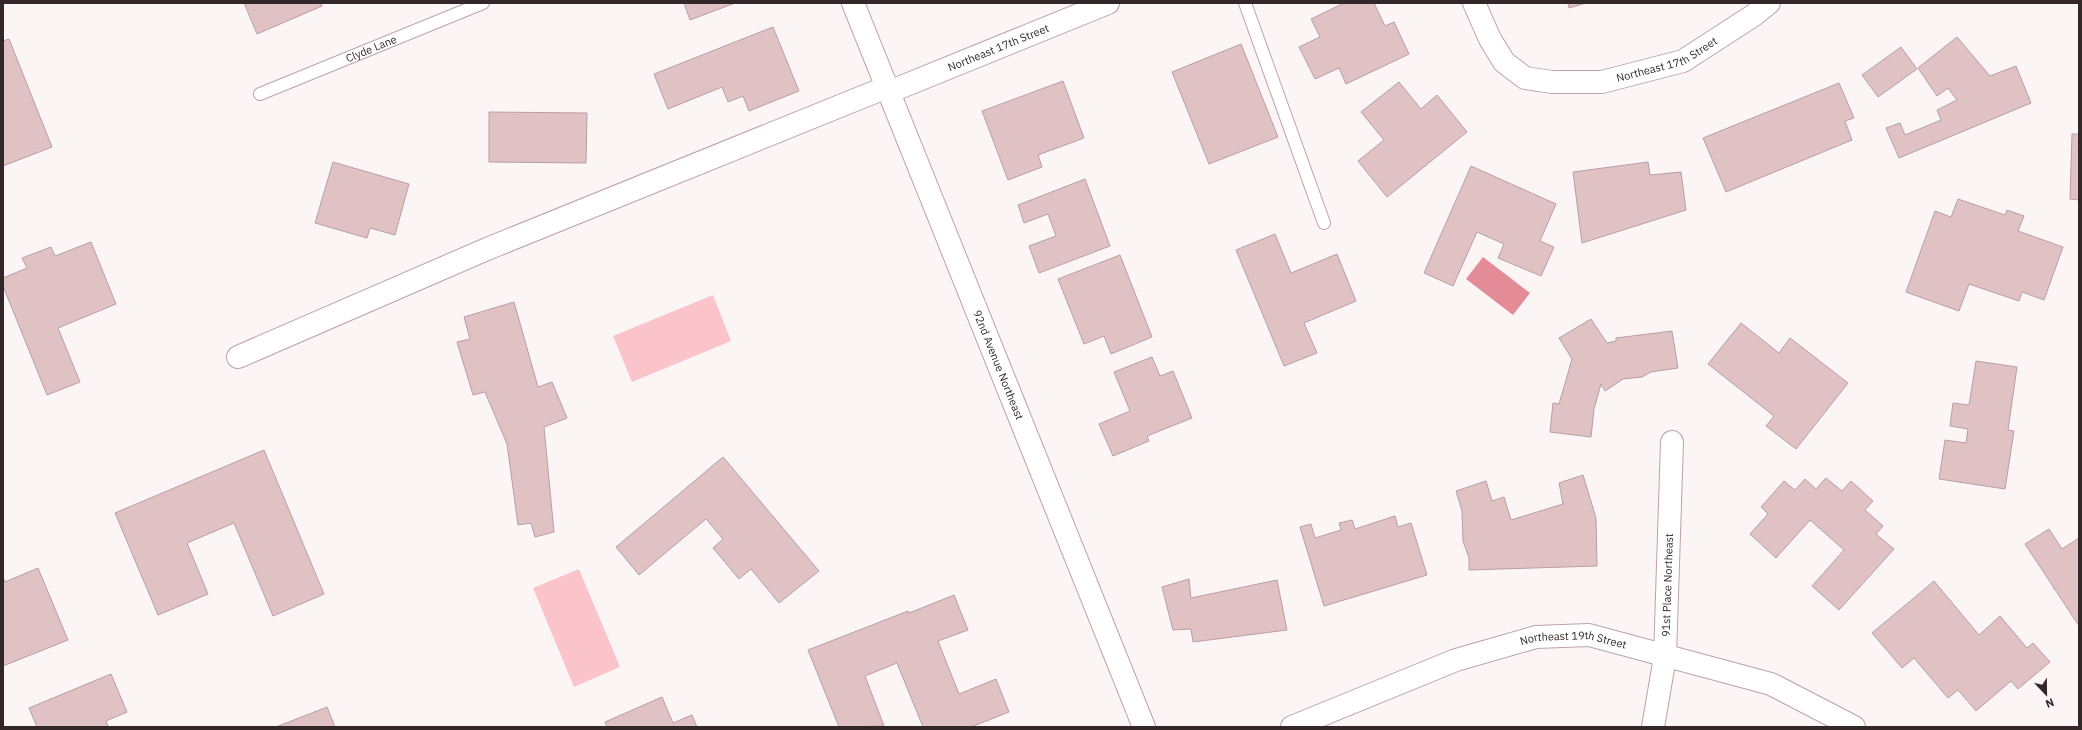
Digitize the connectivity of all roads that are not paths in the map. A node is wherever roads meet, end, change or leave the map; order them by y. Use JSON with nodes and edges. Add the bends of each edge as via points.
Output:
{"nodes":[{"id":1,"x":483,"y":3,"type":"edge"},
{"id":2,"x":853,"y":3,"type":"edge"},
{"id":3,"x":1108,"y":3,"type":"edge"},
{"id":4,"x":1245,"y":3,"type":"edge"},
{"id":5,"x":1474,"y":3,"type":"edge"},
{"id":6,"x":1769,"y":3,"type":"edge"},
{"id":7,"x":888,"y":90,"type":"junction"},
{"id":8,"x":260,"y":94,"type":"dead end"},
{"id":9,"x":1324,"y":223,"type":"dead end"},
{"id":10,"x":238,"y":357,"type":"dead end"},
{"id":11,"x":1672,"y":442,"type":"dead end"},
{"id":12,"x":1665,"y":657,"type":"junction"},
{"id":13,"x":1144,"y":727,"type":"edge"},
{"id":14,"x":1292,"y":727,"type":"edge"},
{"id":15,"x":1653,"y":727,"type":"edge"},
{"id":16,"x":1854,"y":727,"type":"edge"}],
"edges":[{"from":1,"to":8,"type":"lane","name":"Clyde Lane"},
{"from":2,"to":7,"type":"street","name":"92nd Avenue Northeast"},
{"from":3,"to":7,"type":"street","name":"Northeast 17th Street"},
{"from":4,"to":9,"type":"lane"},
{"from":5,"to":6,"type":"street","name":"Northeast 17th Street","via":[[1490,39],[1504,62],[1525,78],[1552,82],[1602,82],[1683,61]]},
{"from":7,"to":10,"type":"street","name":"Northeast 17th Street","via":[[487,250]]},
{"from":7,"to":13,"type":"street","name":"92nd Avenue Northeast"},
{"from":11,"to":12,"type":"street","name":"91st Place Northeast"},
{"from":12,"to":14,"type":"street","name":"Northeast 19th Street","via":[[1589,635],[1536,638],[1456,660]]},
{"from":12,"to":15,"type":"street","name":"91st Place Northeast"},
{"from":12,"to":16,"type":"street","name":"Northeast 19th Street","via":[[1771,684]]}]}
